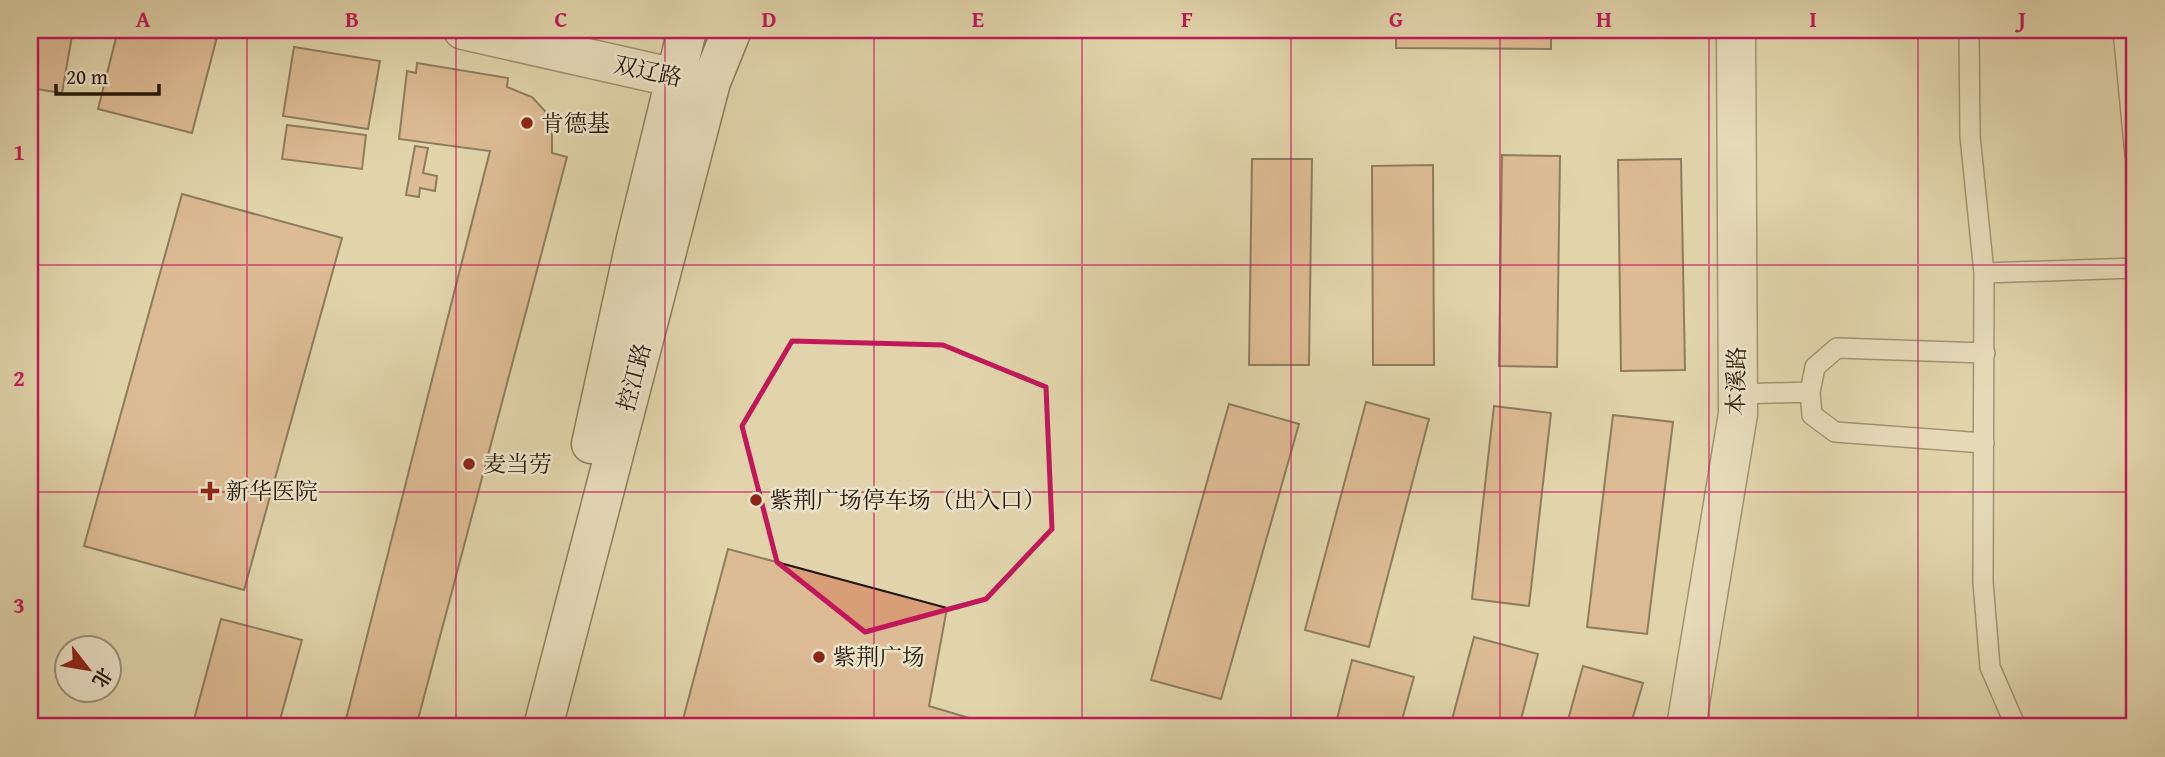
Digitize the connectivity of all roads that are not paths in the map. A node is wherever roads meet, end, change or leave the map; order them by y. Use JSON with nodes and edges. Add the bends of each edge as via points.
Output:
{"nodes":[{"id":1,"x":463,"y":30,"type":"edge"},
{"id":2,"x":687,"y":30,"type":"edge"},
{"id":3,"x":732,"y":30,"type":"edge"},
{"id":4,"x":1736,"y":30,"type":"edge"},
{"id":5,"x":1969,"y":30,"type":"edge"},
{"id":6,"x":2123,"y":30,"type":"edge"},
{"id":7,"x":693,"y":80,"type":"junction"},
{"id":8,"x":2135,"y":155,"type":"edge"},
{"id":9,"x":2135,"y":268,"type":"edge"},
{"id":10,"x":1984,"y":272,"type":"junction"},
{"id":11,"x":1985,"y":353,"type":"junction"},
{"id":12,"x":1810,"y":392,"type":"junction"},
{"id":13,"x":1738,"y":394,"type":"junction"},
{"id":14,"x":1984,"y":443,"type":"junction"},
{"id":15,"x":521,"y":727,"type":"edge"},
{"id":16,"x":543,"y":727,"type":"edge"},
{"id":17,"x":1686,"y":727,"type":"edge"},
{"id":18,"x":2016,"y":727,"type":"edge"}],
"edges":[{"from":1,"to":7,"type":"main road","name":"双辽路"},
{"from":2,"to":7,"type":"main road","name":"控江路"},
{"from":3,"to":7,"type":"main road","name":"控江路"},
{"from":4,"to":13,"type":"main road","name":"本溪路"},
{"from":5,"to":10,"type":"lane","via":[[1970,136]]},
{"from":6,"to":8,"type":"lane"},
{"from":7,"to":15,"type":"main road","name":"控江路","via":[[636,239],[558,592]]},
{"from":7,"to":16,"type":"main road","name":"控江路"},
{"from":9,"to":10,"type":"lane"},
{"from":10,"to":11,"type":"lane"},
{"from":11,"to":12,"type":"lane","via":[[1837,348],[1815,367]]},
{"from":11,"to":14,"type":"lane"},
{"from":12,"to":13,"type":"lane"},
{"from":12,"to":14,"type":"lane","via":[[1812,415],[1835,432]]},
{"from":13,"to":17,"type":"main road","name":"本溪路"},
{"from":14,"to":18,"type":"lane","via":[[1983,582],[1990,667]]}]}
